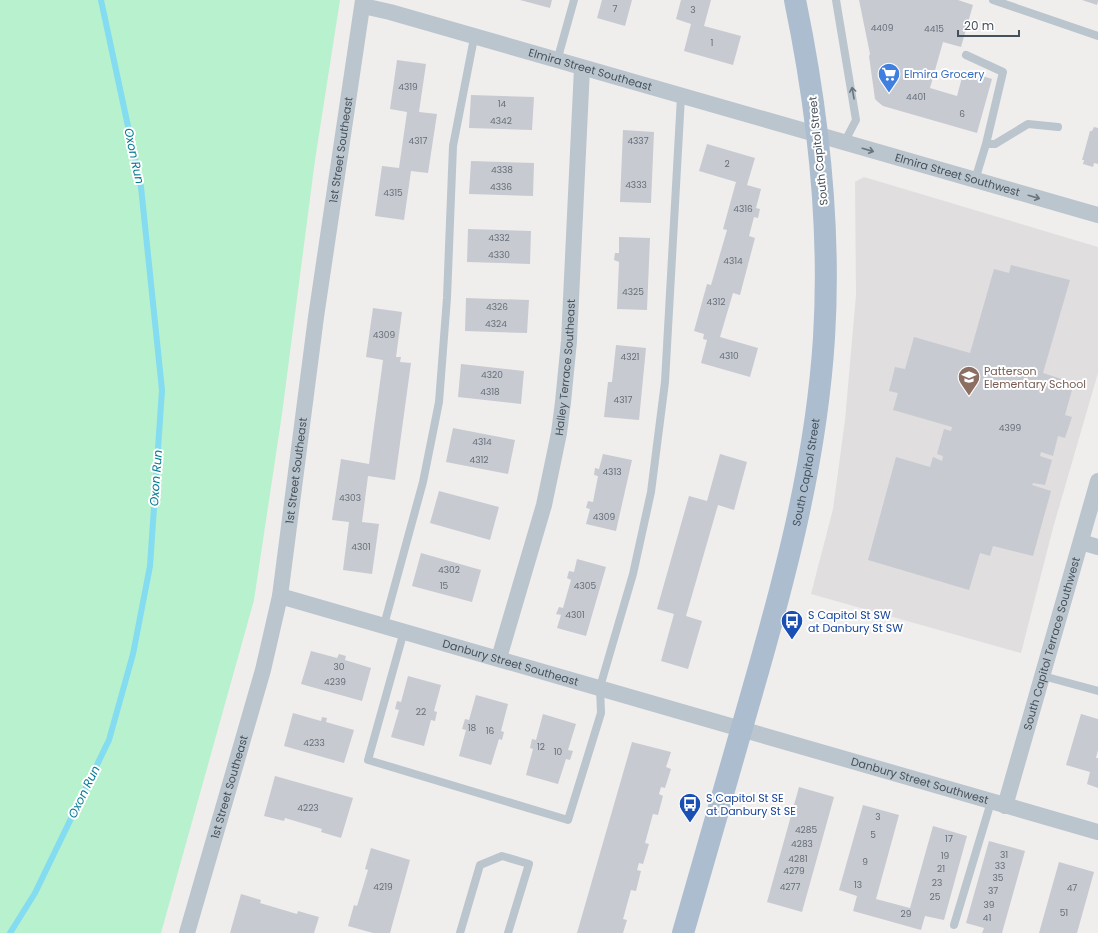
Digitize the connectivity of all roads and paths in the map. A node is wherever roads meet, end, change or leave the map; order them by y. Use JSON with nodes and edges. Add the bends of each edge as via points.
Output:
{"nodes":[{"id":1,"x":574,"y":0,"type":"edge"},
{"id":2,"x":795,"y":0,"type":"edge"},
{"id":3,"x":836,"y":0,"type":"edge"},
{"id":4,"x":993,"y":0,"type":"edge"},
{"id":5,"x":363,"y":3,"type":"edge"},
{"id":6,"x":1098,"y":36,"type":"edge"},
{"id":7,"x":474,"y":38,"type":"junction"},
{"id":8,"x":966,"y":55,"type":"dead end"},
{"id":9,"x":557,"y":61,"type":"junction"},
{"id":10,"x":582,"y":68,"type":"junction"},
{"id":11,"x":681,"y":97,"type":"junction"},
{"id":12,"x":1058,"y":127,"type":"dead end"},
{"id":13,"x":818,"y":135,"type":"junction"},
{"id":14,"x":844,"y":143,"type":"junction"},
{"id":15,"x":986,"y":144,"type":"junction"},
{"id":16,"x":975,"y":180,"type":"junction"},
{"id":17,"x":1098,"y":215,"type":"edge"},
{"id":18,"x":1098,"y":482,"type":"edge"},
{"id":19,"x":1081,"y":542,"type":"junction"},
{"id":20,"x":1098,"y":547,"type":"edge"},
{"id":21,"x":280,"y":596,"type":"junction"},
{"id":22,"x":384,"y":625,"type":"junction"},
{"id":23,"x":404,"y":631,"type":"junction"},
{"id":24,"x":499,"y":658,"type":"junction"},
{"id":25,"x":1042,"y":676,"type":"junction"},
{"id":26,"x":600,"y":688,"type":"junction"},
{"id":27,"x":1098,"y":692,"type":"edge"},
{"id":28,"x":741,"y":730,"type":"junction"},
{"id":29,"x":998,"y":804,"type":"junction"},
{"id":30,"x":1098,"y":832,"type":"edge"},
{"id":31,"x":954,"y":925,"type":"dead end"},
{"id":32,"x":187,"y":933,"type":"edge"},
{"id":33,"x":460,"y":933,"type":"edge"},
{"id":34,"x":508,"y":933,"type":"edge"},
{"id":35,"x":683,"y":933,"type":"edge"}],
"edges":[{"from":1,"to":9,"type":"lane"},
{"from":2,"to":13,"type":"main road","name":"South Capitol Street","via":[[812,87]]},
{"from":14,"to":3,"type":"lane","one_way":true,"via":[[856,120]]},
{"from":4,"to":6,"type":"lane"},
{"from":5,"to":7,"type":"street","name":"Elmira Street Southeast"},
{"from":5,"to":21,"type":"street","name":"1st Street Southeast","via":[[317,310]]},
{"from":7,"to":9,"type":"street","name":"Elmira Street Southeast"},
{"from":7,"to":22,"type":"lane","via":[[452,146],[447,298],[439,402],[423,482]]},
{"from":8,"to":15,"type":"lane","via":[[1003,72]]},
{"from":9,"to":10,"type":"street","name":"Elmira Street Southeast"},
{"from":10,"to":11,"type":"street","name":"Elmira Street Southeast"},
{"from":10,"to":24,"type":"street","name":"Halley Terrace Southeast","via":[[569,341],[560,425],[549,484],[534,542]]},
{"from":11,"to":13,"type":"street","name":"Elmira Street Southeast"},
{"from":11,"to":26,"type":"lane","via":[[665,382],[651,492],[633,574]]},
{"from":12,"to":15,"type":"lane","via":[[1028,124],[994,144]]},
{"from":13,"to":14,"type":"street","name":"Elmira Street Southwest"},
{"from":13,"to":28,"type":"main road","name":"South Capitol Street","via":[[826,274],[824,338],[816,418],[803,497],[788,563]]},
{"from":14,"to":16,"type":"street","name":"Elmira Street Southwest","one_way":true},
{"from":15,"to":16,"type":"lane"},
{"from":16,"to":17,"type":"street","name":"Elmira Street Southwest","one_way":true},
{"from":18,"to":19,"type":"street","name":"South Capitol Terrace Southwest"},
{"from":19,"to":20,"type":"street"},
{"from":19,"to":25,"type":"street","name":"South Capitol Terrace Southwest"},
{"from":21,"to":22,"type":"street","name":"Danbury Street Southeast"},
{"from":21,"to":32,"type":"street","name":"1st Street Southeast","via":[[270,644]]},
{"from":22,"to":23,"type":"street","name":"Danbury Street Southeast"},
{"from":23,"to":24,"type":"street","name":"Danbury Street Southeast"},
{"from":23,"to":26,"type":"lane","via":[[368,760],[568,820],[601,713]]},
{"from":24,"to":26,"type":"street","name":"Danbury Street Southeast"},
{"from":25,"to":27,"type":"lane"},
{"from":25,"to":29,"type":"street","name":"South Capitol Terrace Southwest"},
{"from":26,"to":28,"type":"street","name":"Danbury Street Southeast"},
{"from":28,"to":29,"type":"street","name":"Danbury Street Southwest"},
{"from":28,"to":35,"type":"main road","name":"South Capitol Street"},
{"from":29,"to":30,"type":"street","name":"Danbury Street Southwest"},
{"from":29,"to":31,"type":"lane"},
{"from":33,"to":34,"type":"lane","via":[[480,865],[502,856],[528,864]]}]}
